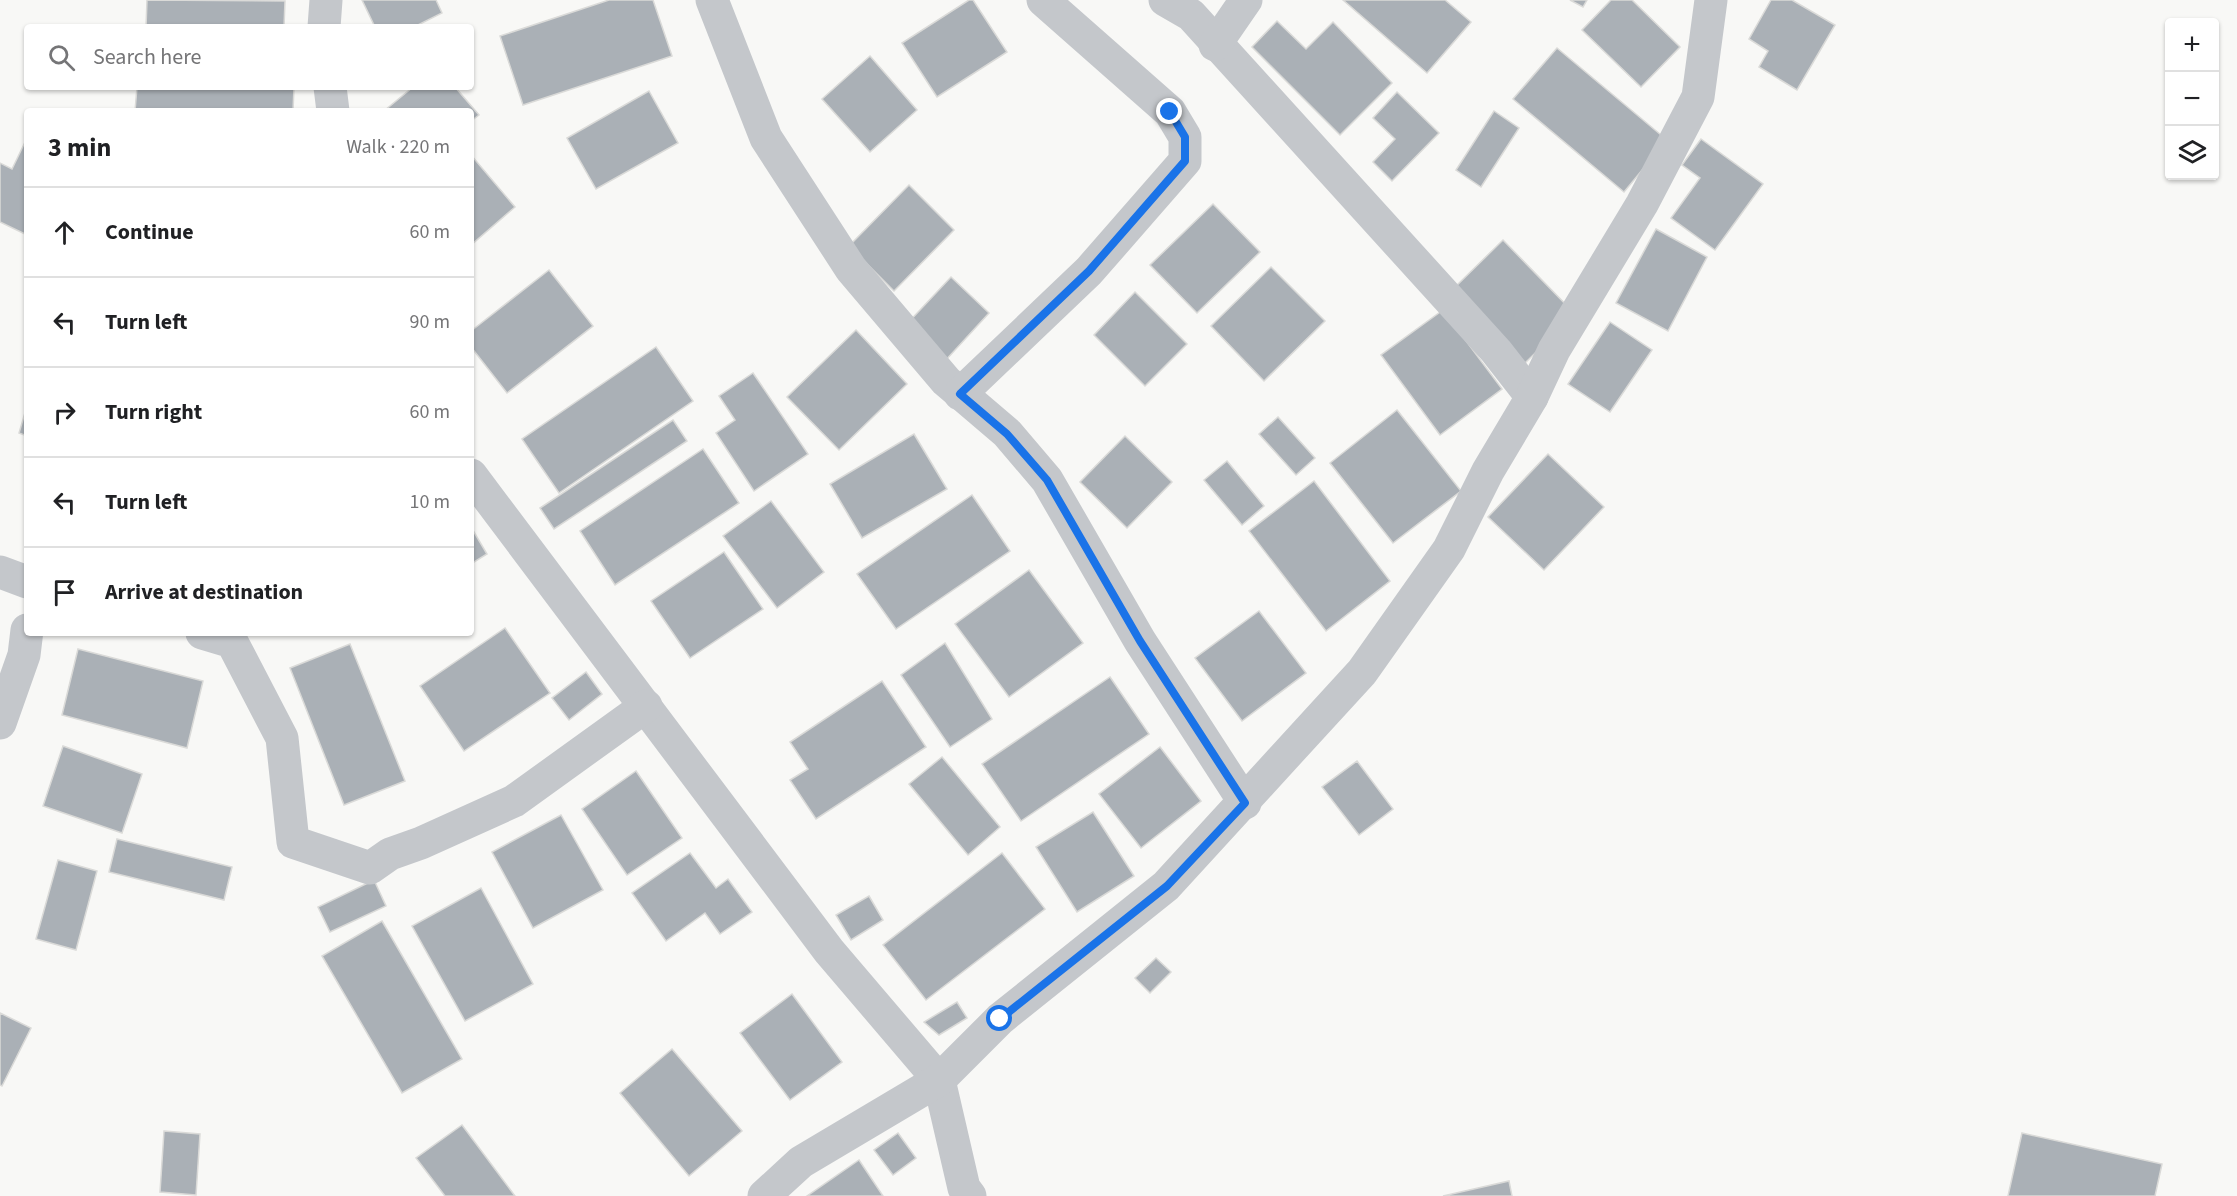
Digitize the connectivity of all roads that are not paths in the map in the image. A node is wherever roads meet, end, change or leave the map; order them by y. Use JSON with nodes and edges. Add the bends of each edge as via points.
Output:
{"nodes":[{"id":1,"x":326,"y":0,"type":"edge"},
{"id":2,"x":712,"y":0,"type":"edge"},
{"id":3,"x":1043,"y":0,"type":"edge"},
{"id":4,"x":1165,"y":0,"type":"edge"},
{"id":5,"x":1246,"y":0,"type":"edge"},
{"id":6,"x":1711,"y":0,"type":"edge"},
{"id":7,"x":324,"y":24,"type":"edge"},
{"id":8,"x":1215,"y":45,"type":"junction"},
{"id":9,"x":330,"y":90,"type":"edge"},
{"id":10,"x":333,"y":108,"type":"edge"},
{"id":11,"x":960,"y":394,"type":"junction"},
{"id":12,"x":1532,"y":397,"type":"junction"},
{"id":13,"x":474,"y":479,"type":"edge"},
{"id":14,"x":0,"y":572,"type":"edge"},
{"id":15,"x":24,"y":581,"type":"edge"},
{"id":16,"x":26,"y":636,"type":"edge"},
{"id":17,"x":212,"y":636,"type":"edge"},
{"id":18,"x":646,"y":706,"type":"junction"},
{"id":19,"x":0,"y":723,"type":"edge"},
{"id":20,"x":1245,"y":803,"type":"junction"},
{"id":21,"x":939,"y":1080,"type":"junction"},
{"id":22,"x":764,"y":1196,"type":"edge"},
{"id":23,"x":970,"y":1196,"type":"edge"}],
"edges":[{"from":1,"to":7,"type":"street"},
{"from":2,"to":11,"type":"street","via":[[766,138],[851,269]]},
{"from":3,"to":11,"type":"street","via":[[1170,112],[1185,137],[1185,161],[1089,271]]},
{"from":4,"to":8,"type":"street","via":[[1191,15]]},
{"from":5,"to":8,"type":"street"},
{"from":6,"to":12,"type":"street","via":[[1698,97],[1642,204],[1554,350]]},
{"from":8,"to":12,"type":"street","via":[[1496,351]]},
{"from":9,"to":10,"type":"street"},
{"from":11,"to":20,"type":"street","via":[[1007,434],[1047,480],[1140,641]]},
{"from":12,"to":20,"type":"street","via":[[1488,471],[1449,549],[1362,672]]},
{"from":13,"to":18,"type":"street"},
{"from":14,"to":15,"type":"street"},
{"from":16,"to":19,"type":"street","via":[[24,655]]},
{"from":17,"to":18,"type":"street","via":[[232,642],[282,738],[293,842],[370,868],[390,854],[514,801]]},
{"from":18,"to":21,"type":"street","via":[[829,951]]},
{"from":20,"to":21,"type":"street","via":[[1167,886],[1000,1019]]},
{"from":21,"to":22,"type":"street","via":[[801,1162]]},
{"from":21,"to":23,"type":"street","via":[[964,1188]]}]}
